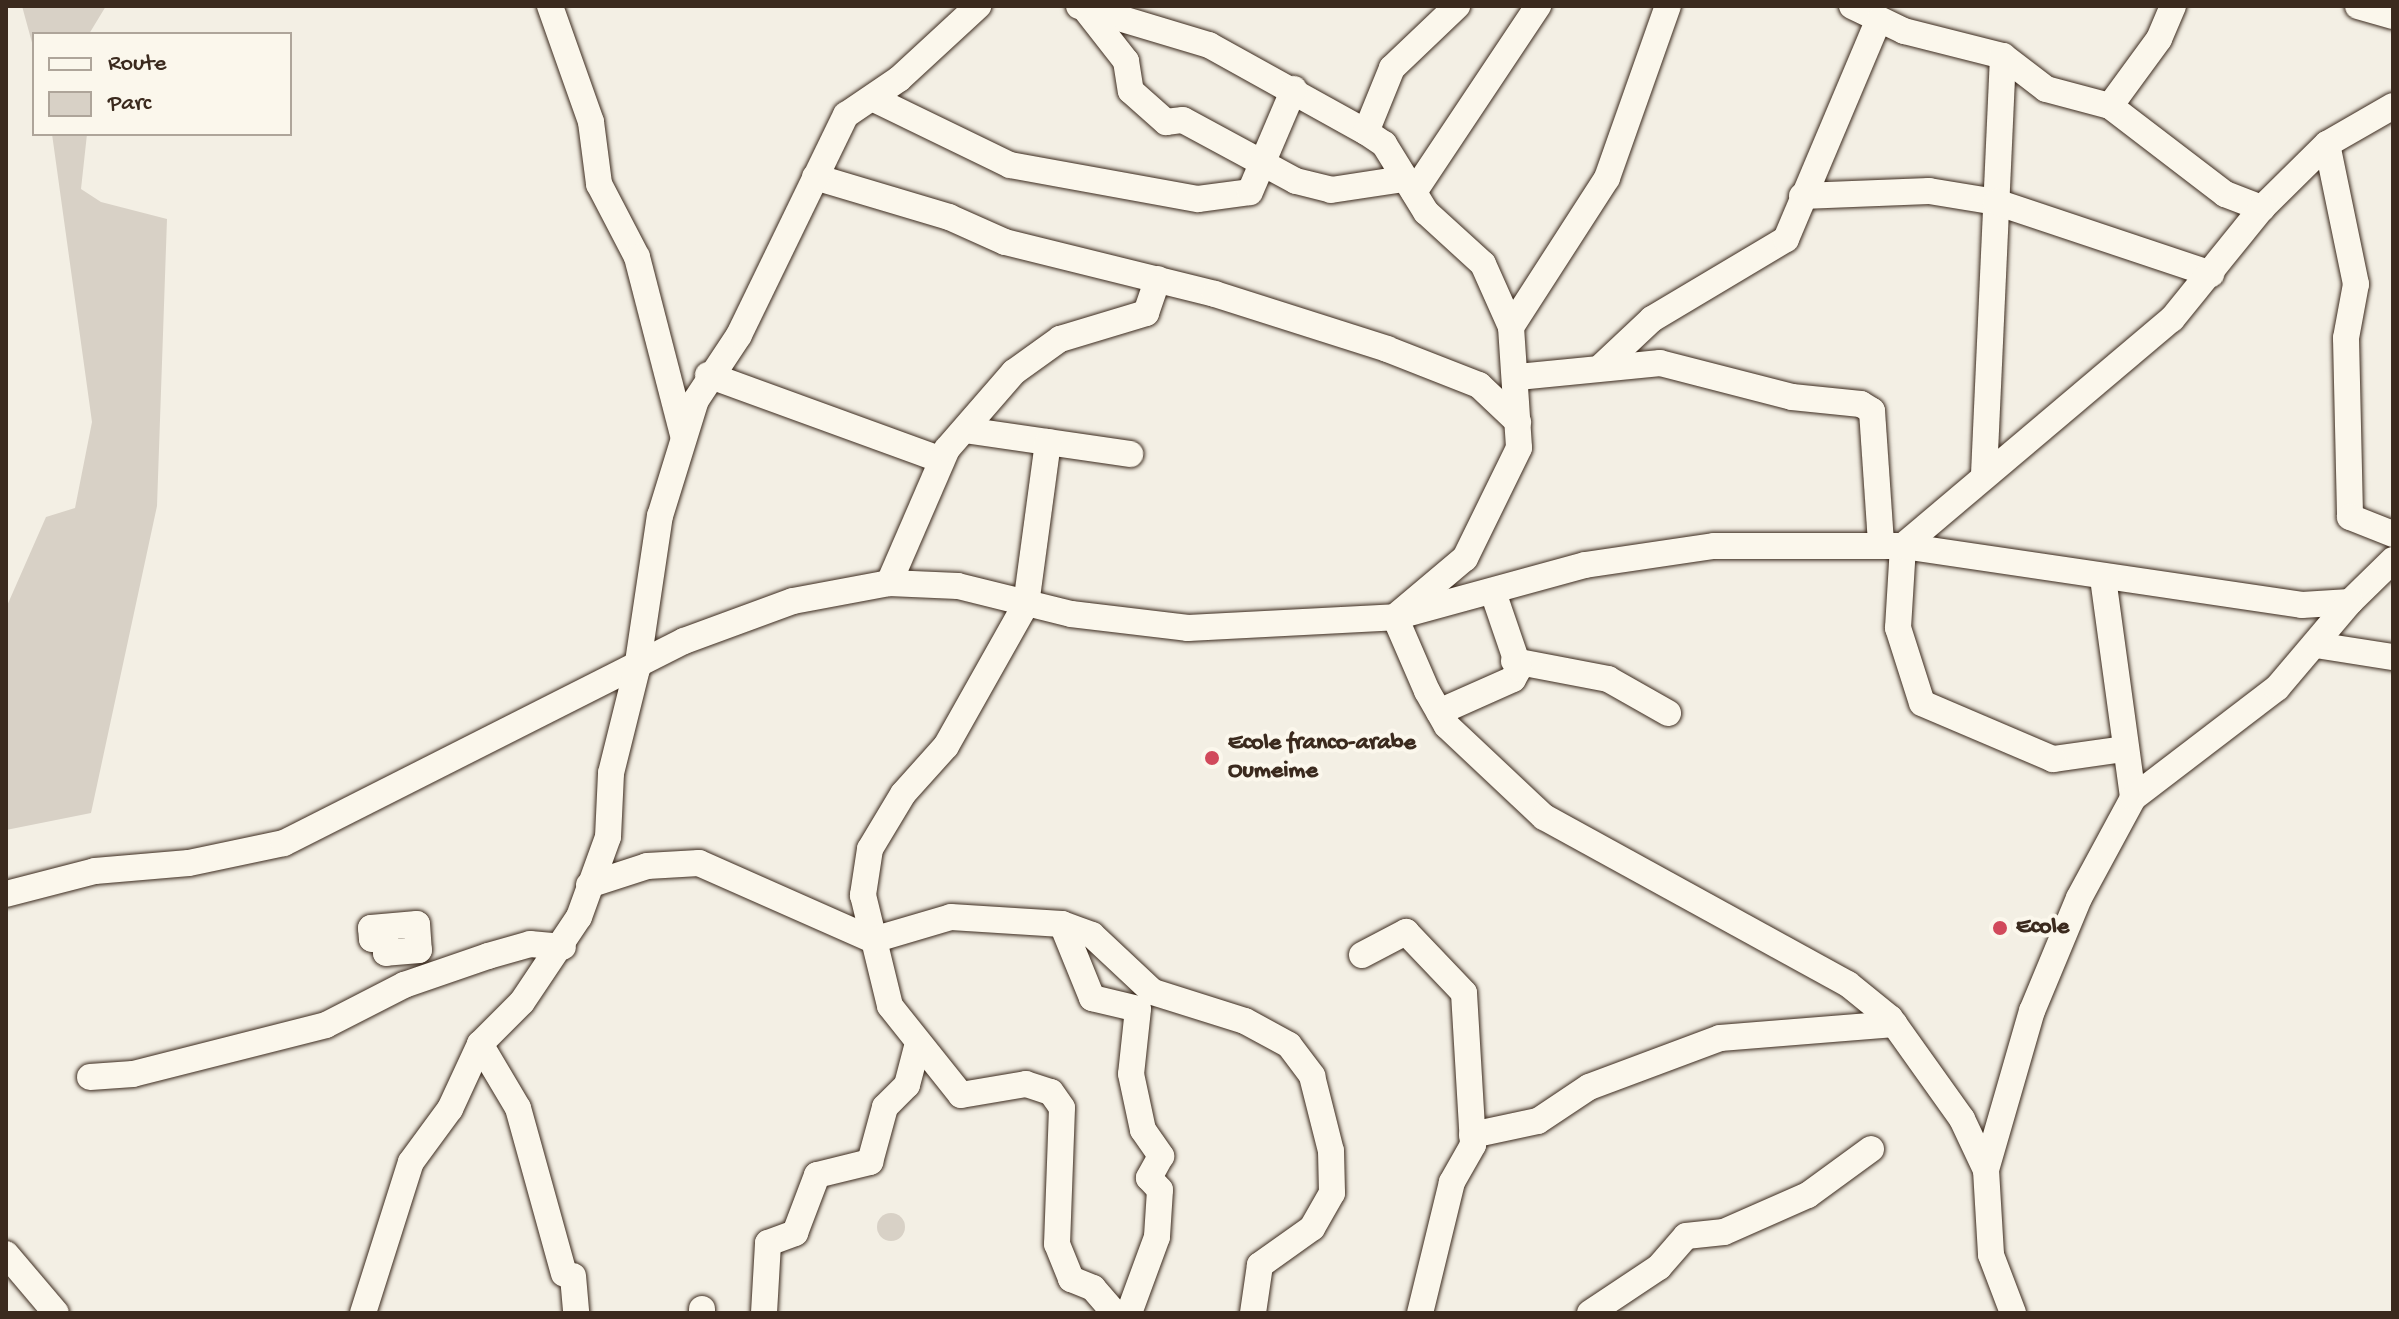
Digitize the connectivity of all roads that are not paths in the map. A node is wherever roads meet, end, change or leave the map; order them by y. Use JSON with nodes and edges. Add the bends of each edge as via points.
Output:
{"nodes":[{"id":1,"x":550,"y":6,"type":"edge"},
{"id":2,"x":978,"y":6,"type":"edge"},
{"id":3,"x":1457,"y":6,"type":"edge"},
{"id":4,"x":1538,"y":6,"type":"edge"},
{"id":5,"x":1668,"y":6,"type":"edge"},
{"id":6,"x":1852,"y":6,"type":"edge"},
{"id":7,"x":2173,"y":6,"type":"edge"},
{"id":8,"x":2358,"y":6,"type":"edge"},
{"id":9,"x":1083,"y":8,"type":"edge"},
{"id":10,"x":2393,"y":16,"type":"edge"},
{"id":11,"x":1878,"y":21,"type":"junction"},
{"id":12,"x":2003,"y":56,"type":"junction"},
{"id":13,"x":1294,"y":89,"type":"junction"},
{"id":14,"x":874,"y":99,"type":"junction"},
{"id":15,"x":2110,"y":106,"type":"junction"},
{"id":16,"x":2393,"y":106,"type":"edge"},
{"id":17,"x":1366,"y":132,"type":"junction"},
{"id":18,"x":2327,"y":144,"type":"junction"},
{"id":19,"x":1263,"y":159,"type":"junction"},
{"id":20,"x":815,"y":177,"type":"junction"},
{"id":21,"x":1409,"y":186,"type":"junction"},
{"id":22,"x":1802,"y":196,"type":"junction"},
{"id":23,"x":1996,"y":202,"type":"junction"},
{"id":24,"x":2262,"y":208,"type":"junction"},
{"id":25,"x":2211,"y":274,"type":"junction"},
{"id":26,"x":1158,"y":279,"type":"junction"},
{"id":27,"x":1511,"y":327,"type":"junction"},
{"id":28,"x":1602,"y":366,"type":"junction"},
{"id":29,"x":708,"y":375,"type":"junction"},
{"id":30,"x":1518,"y":377,"type":"junction"},
{"id":31,"x":1518,"y":422,"type":"junction"},
{"id":32,"x":965,"y":430,"type":"junction"},
{"id":33,"x":683,"y":435,"type":"junction"},
{"id":34,"x":1048,"y":442,"type":"junction"},
{"id":35,"x":1130,"y":454,"type":"dead end"},
{"id":36,"x":941,"y":460,"type":"junction"},
{"id":37,"x":1984,"y":472,"type":"junction"},
{"id":38,"x":2393,"y":534,"type":"edge"},
{"id":39,"x":1892,"y":545,"type":"junction"},
{"id":40,"x":2393,"y":560,"type":"edge"},
{"id":41,"x":2103,"y":578,"type":"junction"},
{"id":42,"x":889,"y":583,"type":"junction"},
{"id":43,"x":1493,"y":592,"type":"junction"},
{"id":44,"x":2350,"y":602,"type":"junction"},
{"id":45,"x":1026,"y":604,"type":"junction"},
{"id":46,"x":1395,"y":617,"type":"junction"},
{"id":47,"x":2316,"y":645,"type":"junction"},
{"id":48,"x":2393,"y":657,"type":"edge"},
{"id":49,"x":1514,"y":661,"type":"junction"},
{"id":50,"x":637,"y":669,"type":"junction"},
{"id":51,"x":1439,"y":712,"type":"junction"},
{"id":52,"x":1668,"y":713,"type":"dead end"},
{"id":53,"x":2124,"y":749,"type":"junction"},
{"id":54,"x":2133,"y":798,"type":"junction"},
{"id":55,"x":589,"y":885,"type":"junction"},
{"id":56,"x":6,"y":894,"type":"edge"},
{"id":57,"x":1062,"y":924,"type":"junction"},
{"id":58,"x":873,"y":940,"type":"junction"},
{"id":59,"x":563,"y":947,"type":"junction"},
{"id":60,"x":1362,"y":955,"type":"dead end"},
{"id":61,"x":1894,"y":1024,"type":"junction"},
{"id":62,"x":918,"y":1043,"type":"junction"},
{"id":63,"x":480,"y":1044,"type":"junction"},
{"id":64,"x":90,"y":1077,"type":"dead end"},
{"id":65,"x":1472,"y":1135,"type":"junction"},
{"id":66,"x":1871,"y":1149,"type":"dead end"},
{"id":67,"x":1986,"y":1170,"type":"junction"},
{"id":68,"x":6,"y":1254,"type":"edge"},
{"id":69,"x":56,"y":1313,"type":"edge"},
{"id":70,"x":363,"y":1313,"type":"edge"},
{"id":71,"x":576,"y":1313,"type":"edge"},
{"id":72,"x":764,"y":1313,"type":"edge"},
{"id":73,"x":1115,"y":1313,"type":"edge"},
{"id":74,"x":1129,"y":1313,"type":"edge"},
{"id":75,"x":1253,"y":1313,"type":"edge"},
{"id":76,"x":1420,"y":1313,"type":"edge"},
{"id":77,"x":1590,"y":1313,"type":"edge"},
{"id":78,"x":2013,"y":1313,"type":"edge"}],
"edges":[{"from":1,"to":33,"type":"street","via":[[591,122],[599,184],[637,257]]},
{"from":2,"to":14,"type":"street"},
{"from":3,"to":17,"type":"street","via":[[1392,68]]},
{"from":4,"to":21,"type":"street"},
{"from":5,"to":27,"type":"street","via":[[1607,178]]},
{"from":6,"to":11,"type":"street"},
{"from":7,"to":15,"type":"street","via":[[2159,39]]},
{"from":8,"to":10,"type":"street"},
{"from":9,"to":13,"type":"street","via":[[1209,45]]},
{"from":9,"to":19,"type":"street","via":[[1126,61],[1131,91],[1155,115],[1183,120]]},
{"from":11,"to":12,"type":"street"},
{"from":11,"to":22,"type":"street"},
{"from":12,"to":15,"type":"street","via":[[2046,89]]},
{"from":12,"to":23,"type":"street"},
{"from":13,"to":17,"type":"street"},
{"from":13,"to":19,"type":"street"},
{"from":14,"to":19,"type":"street","via":[[1010,165],[1198,199],[1250,192]]},
{"from":14,"to":20,"type":"street","via":[[846,115]]},
{"from":15,"to":24,"type":"street","via":[[2225,194]]},
{"from":16,"to":18,"type":"street"},
{"from":17,"to":21,"type":"street","via":[[1384,144]]},
{"from":18,"to":24,"type":"street","via":[[2279,200]]},
{"from":18,"to":38,"type":"street","via":[[2356,284],[2346,338],[2350,517]]},
{"from":19,"to":21,"type":"street","via":[[1296,181],[1331,190]]},
{"from":20,"to":26,"type":"street","via":[[1005,242]]},
{"from":20,"to":29,"type":"street","via":[[739,335]]},
{"from":21,"to":27,"type":"street","via":[[1483,264]]},
{"from":22,"to":23,"type":"street","via":[[1929,191]]},
{"from":22,"to":28,"type":"street","via":[[1779,247],[1652,319]]},
{"from":23,"to":25,"type":"street"},
{"from":23,"to":37,"type":"street"},
{"from":24,"to":25,"type":"street"},
{"from":25,"to":37,"type":"street","via":[[2172,319]]},
{"from":26,"to":31,"type":"street","via":[[1479,385]]},
{"from":26,"to":32,"type":"street","via":[[1146,313],[1041,350]]},
{"from":27,"to":30,"type":"street"},
{"from":28,"to":30,"type":"street"},
{"from":28,"to":39,"type":"street","via":[[1660,363],[1872,411]]},
{"from":29,"to":33,"type":"street"},
{"from":29,"to":36,"type":"street"},
{"from":30,"to":31,"type":"street"},
{"from":31,"to":46,"type":"street","via":[[1515,462],[1465,558]]},
{"from":32,"to":34,"type":"street"},
{"from":32,"to":36,"type":"street"},
{"from":33,"to":50,"type":"street","via":[[660,516]]},
{"from":34,"to":35,"type":"street"},
{"from":34,"to":45,"type":"street"},
{"from":36,"to":42,"type":"street"},
{"from":37,"to":39,"type":"street"},
{"from":39,"to":41,"type":"street"},
{"from":39,"to":43,"type":"street","via":[[1659,552]]},
{"from":39,"to":53,"type":"street","via":[[1898,628],[1922,703],[2053,759]]},
{"from":40,"to":44,"type":"street"},
{"from":41,"to":44,"type":"street","via":[[2302,605]]},
{"from":41,"to":53,"type":"street"},
{"from":42,"to":45,"type":"street","via":[[958,586]]},
{"from":42,"to":50,"type":"street","via":[[793,601],[684,641]]},
{"from":43,"to":46,"type":"street"},
{"from":43,"to":49,"type":"street"},
{"from":44,"to":47,"type":"street"},
{"from":45,"to":46,"type":"street","via":[[1188,628]]},
{"from":45,"to":58,"type":"street","via":[[946,746],[903,794],[870,849],[862,868]]},
{"from":46,"to":51,"type":"street"},
{"from":47,"to":48,"type":"street"},
{"from":47,"to":54,"type":"street","via":[[2277,688]]},
{"from":49,"to":51,"type":"street","via":[[1513,679]]},
{"from":49,"to":52,"type":"street","via":[[1608,679]]},
{"from":50,"to":55,"type":"street","via":[[611,773],[608,837]]},
{"from":50,"to":56,"type":"street","via":[[284,843],[189,863],[95,871]]},
{"from":51,"to":61,"type":"street","via":[[1544,817],[1848,984]]},
{"from":53,"to":54,"type":"street"},
{"from":54,"to":67,"type":"street","via":[[2079,898],[2032,1011]]},
{"from":55,"to":58,"type":"street","via":[[647,866],[699,863]]},
{"from":55,"to":59,"type":"street"},
{"from":57,"to":58,"type":"street","via":[[951,917]]},
{"from":57,"to":74,"type":"street","via":[[1092,998],[1138,1009],[1131,1074],[1143,1130],[1161,1156],[1149,1178],[1160,1190],[1157,1237]]},
{"from":57,"to":75,"type":"street","via":[[1092,935],[1153,992],[1245,1021],[1289,1045],[1312,1076],[1331,1151],[1332,1193],[1312,1228],[1260,1265]]},
{"from":58,"to":62,"type":"street","via":[[890,1006]]},
{"from":59,"to":63,"type":"street"},
{"from":59,"to":64,"type":"street","via":[[530,944],[488,956],[404,985],[326,1025],[133,1074]]},
{"from":60,"to":65,"type":"street","via":[[1406,932],[1464,993]]},
{"from":61,"to":65,"type":"street","via":[[1720,1038],[1589,1087],[1538,1121]]},
{"from":61,"to":67,"type":"street","via":[[1962,1119]]},
{"from":62,"to":72,"type":"street","via":[[907,1085],[885,1107],[870,1162],[817,1175],[795,1233],[768,1243]]},
{"from":62,"to":73,"type":"street","via":[[961,1095],[1026,1084],[1051,1092],[1062,1108],[1057,1203],[1064,1270]]},
{"from":63,"to":70,"type":"street","via":[[450,1109],[411,1162]]},
{"from":63,"to":71,"type":"street","via":[[518,1108]]},
{"from":65,"to":76,"type":"street","via":[[1452,1182]]},
{"from":66,"to":77,"type":"street","via":[[1808,1195],[1732,1230],[1686,1236],[1659,1267]]},
{"from":67,"to":78,"type":"street","via":[[1991,1255]]},
{"from":68,"to":69,"type":"street"}]}
